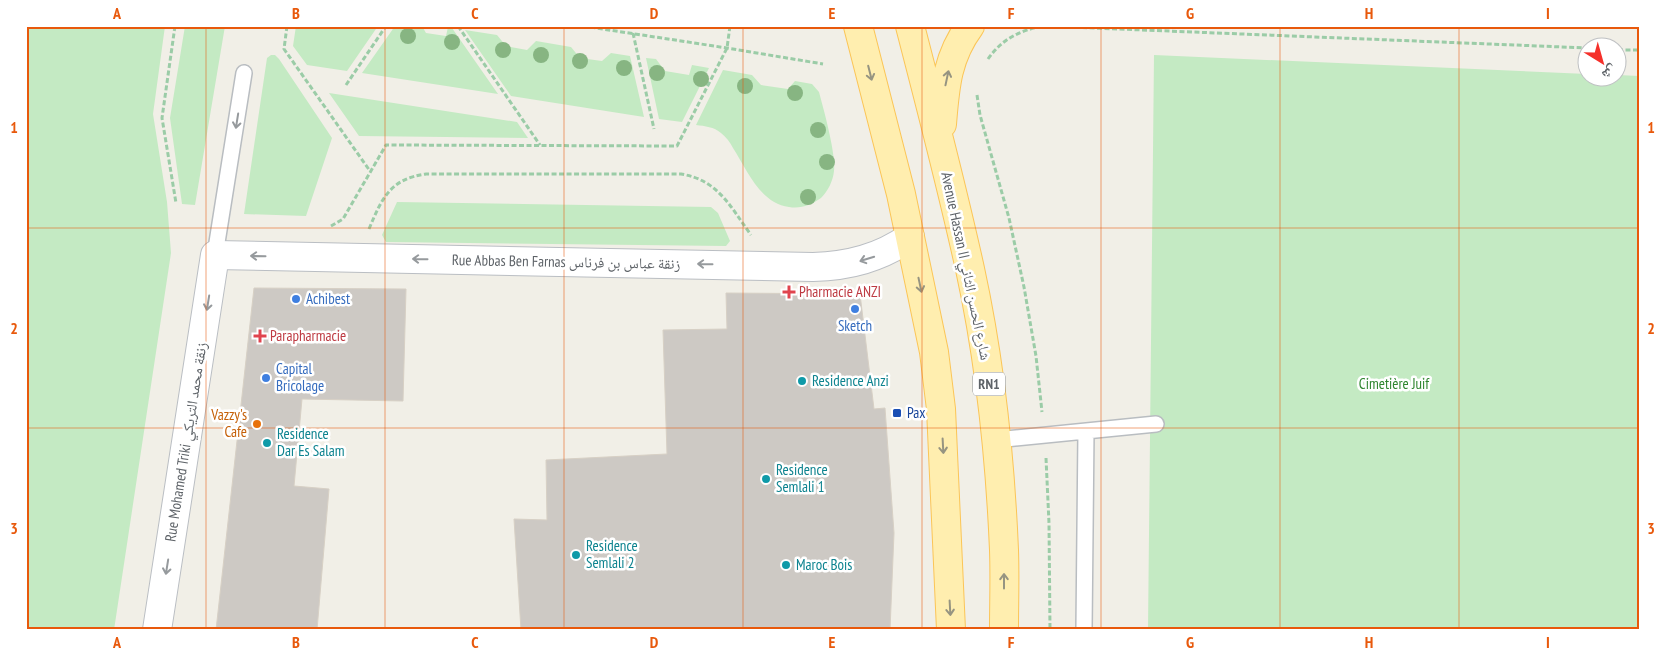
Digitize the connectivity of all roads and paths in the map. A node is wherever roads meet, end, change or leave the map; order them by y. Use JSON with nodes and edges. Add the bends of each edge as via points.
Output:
{"nodes":[{"id":1,"x":175,"y":26,"type":"edge"},
{"id":2,"x":287,"y":26,"type":"edge"},
{"id":3,"x":386,"y":26,"type":"edge"},
{"id":4,"x":458,"y":26,"type":"edge"},
{"id":5,"x":583,"y":26,"type":"edge"},
{"id":6,"x":626,"y":26,"type":"edge"},
{"id":7,"x":730,"y":26,"type":"edge"},
{"id":8,"x":858,"y":26,"type":"edge"},
{"id":9,"x":910,"y":26,"type":"edge"},
{"id":10,"x":970,"y":26,"type":"edge"},
{"id":11,"x":625,"y":32,"type":"junction"},
{"id":12,"x":633,"y":33,"type":"junction"},
{"id":13,"x":727,"y":48,"type":"junction"},
{"id":14,"x":1578,"y":48,"type":"edge"},
{"id":15,"x":985,"y":62,"type":"dead end"},
{"id":16,"x":822,"y":64,"type":"dead end"},
{"id":17,"x":244,"y":73,"type":"dead end"},
{"id":18,"x":346,"y":85,"type":"dead end"},
{"id":19,"x":978,"y":88,"type":"dead end"},
{"id":20,"x":654,"y":129,"type":"dead end"},
{"id":21,"x":940,"y":143,"type":"junction"},
{"id":22,"x":540,"y":145,"type":"junction"},
{"id":23,"x":370,"y":171,"type":"junction"},
{"id":24,"x":176,"y":203,"type":"dead end"},
{"id":25,"x":327,"y":229,"type":"dead end"},
{"id":26,"x":910,"y":237,"type":"junction"},
{"id":27,"x":215,"y":255,"type":"junction"},
{"id":28,"x":357,"y":258,"type":"junction"},
{"id":29,"x":774,"y":265,"type":"junction"},
{"id":30,"x":1156,"y":424,"type":"dead end"},
{"id":31,"x":1086,"y":431,"type":"junction"},
{"id":32,"x":1045,"y":435,"type":"junction"},
{"id":33,"x":996,"y":440,"type":"junction"},
{"id":34,"x":157,"y":630,"type":"edge"},
{"id":35,"x":951,"y":630,"type":"edge"},
{"id":36,"x":1004,"y":630,"type":"edge"},
{"id":37,"x":1050,"y":630,"type":"edge"},
{"id":38,"x":1084,"y":630,"type":"edge"}],
"edges":[{"from":1,"to":24,"type":"path","via":[[162,118]]},
{"from":2,"to":23,"type":"path","via":[[284,49]]},
{"from":3,"to":18,"type":"path"},
{"from":4,"to":22,"type":"path"},
{"from":5,"to":11,"type":"path"},
{"from":6,"to":11,"type":"path"},
{"from":7,"to":13,"type":"path"},
{"from":8,"to":26,"type":"main road","one_way":true},
{"from":9,"to":21,"type":"main road","name":"Avenue Hassan II شارع الحسن الثاني","number":"RN1"},
{"from":21,"to":10,"type":"main road","one_way":true,"via":[[946,77],[953,56]]},
{"from":11,"to":12,"type":"path"},
{"from":12,"to":13,"type":"path"},
{"from":12,"to":20,"type":"path"},
{"from":13,"to":16,"type":"path"},
{"from":13,"to":22,"type":"path","via":[[677,146]]},
{"from":14,"to":15,"type":"path","via":[[1044,26],[1026,29],[1010,37]]},
{"from":17,"to":27,"type":"lane","one_way":true},
{"from":19,"to":32,"type":"path","via":[[980,115],[1009,218],[1024,287]]},
{"from":21,"to":33,"type":"main road","name":"Avenue Hassan II شارع الحسن الثاني","number":"RN1","via":[[970,270],[985,351]]},
{"from":22,"to":23,"type":"path","via":[[386,145]]},
{"from":23,"to":25,"type":"path","via":[[343,218]]},
{"from":26,"to":29,"type":"street","name":"Rue Abbas Ben Farnas زنقة عباس بن فرناس","one_way":true,"via":[[894,248],[855,263]]},
{"from":26,"to":35,"type":"main road","one_way":true,"via":[[934,352],[941,409]]},
{"from":28,"to":27,"type":"street","name":"Rue Abbas Ben Farnas زنقة عباس بن فرناس","one_way":true},
{"from":27,"to":34,"type":"street","name":"Rue Mohamed Triki زنقة محمد التريكي","one_way":true},
{"from":29,"to":28,"type":"street","name":"Rue Abbas Ben Farnas زنقة عباس بن فرناس","one_way":true},
{"from":28,"to":29,"type":"path","via":[[384,197],[392,187],[414,175],[681,174],[705,181],[716,189]]},
{"from":30,"to":31,"type":"lane"},
{"from":31,"to":32,"type":"lane"},
{"from":31,"to":38,"type":"lane"},
{"from":32,"to":33,"type":"lane"},
{"from":32,"to":37,"type":"path","via":[[1050,523]]},
{"from":36,"to":33,"type":"main road","name":"Avenue Hassan II شارع الحسن الثاني","number":"RN1","one_way":true,"via":[[1004,551]]}]}
